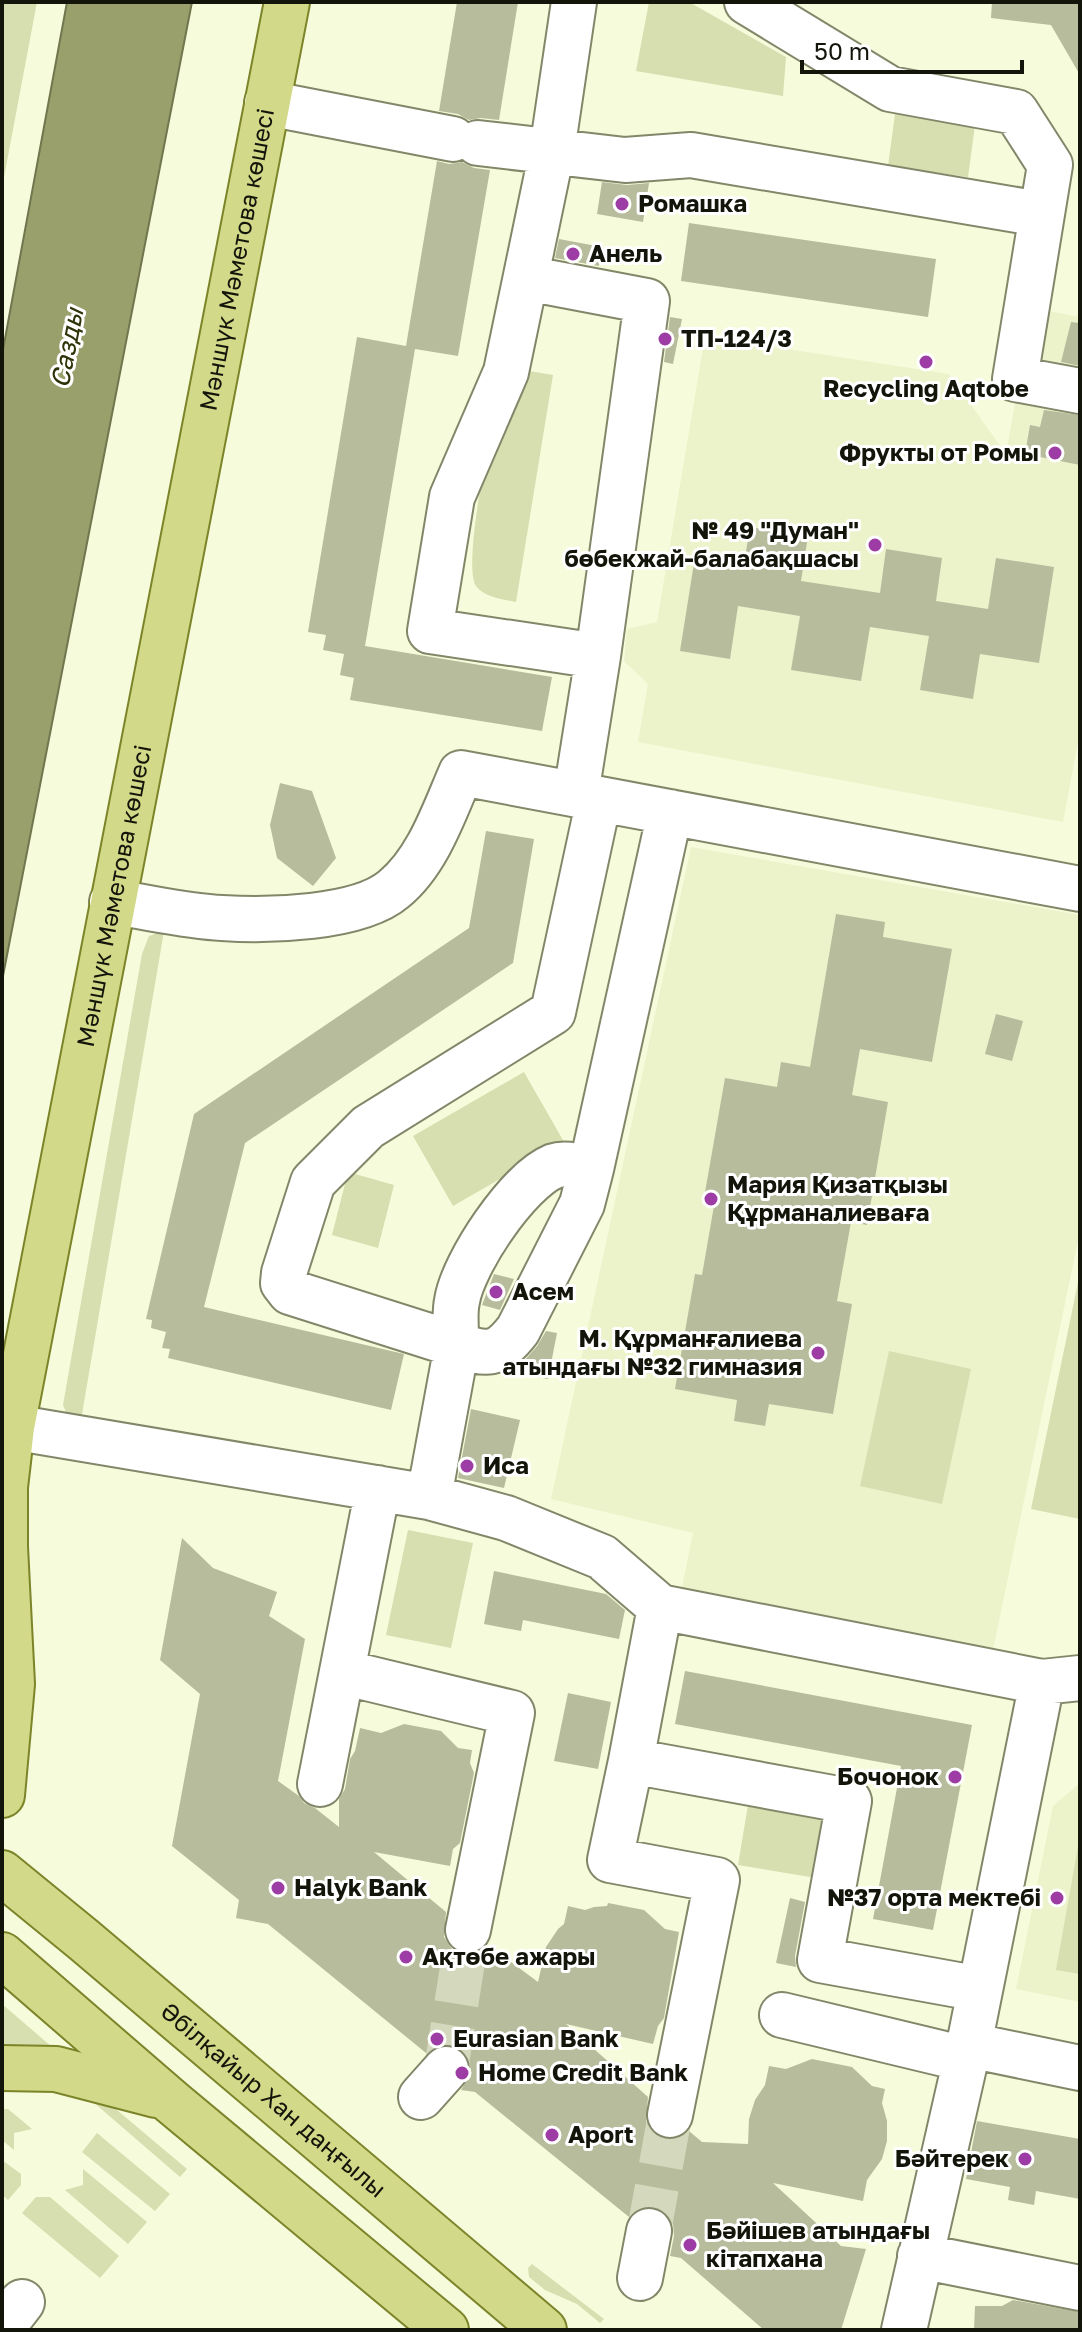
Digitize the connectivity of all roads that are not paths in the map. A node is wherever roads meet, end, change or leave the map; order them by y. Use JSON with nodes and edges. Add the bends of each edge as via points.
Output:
{"nodes":[{"id":1,"x":287,"y":2,"type":"edge"},
{"id":2,"x":574,"y":2,"type":"edge"},
{"id":3,"x":747,"y":2,"type":"edge"},
{"id":4,"x":267,"y":103,"type":"junction"},
{"id":5,"x":552,"y":151,"type":"junction"},
{"id":6,"x":1040,"y":214,"type":"junction"},
{"id":7,"x":526,"y":278,"type":"junction"},
{"id":8,"x":1080,"y":391,"type":"edge"},
{"id":9,"x":598,"y":656,"type":"junction"},
{"id":10,"x":587,"y":796,"type":"junction"},
{"id":11,"x":670,"y":812,"type":"junction"},
{"id":12,"x":1080,"y":889,"type":"edge"},
{"id":13,"x":112,"y":902,"type":"junction"},
{"id":14,"x":591,"y":1169,"type":"junction"},
{"id":15,"x":457,"y":1345,"type":"junction"},
{"id":16,"x":12,"y":1427,"type":"junction"},
{"id":17,"x":378,"y":1488,"type":"junction"},
{"id":18,"x":429,"y":1497,"type":"junction"},
{"id":19,"x":660,"y":1607,"type":"junction"},
{"id":20,"x":342,"y":1672,"type":"junction"},
{"id":21,"x":1061,"y":1680,"type":"edge"},
{"id":22,"x":631,"y":1761,"type":"junction"},
{"id":23,"x":320,"y":1784,"type":"dead end"},
{"id":24,"x":2,"y":1795,"type":"edge"},
{"id":25,"x":2,"y":1873,"type":"edge"},
{"id":26,"x":468,"y":1930,"type":"tunnel mouth"},
{"id":27,"x":2,"y":1955,"type":"edge"},
{"id":28,"x":980,"y":1989,"type":"junction"},
{"id":29,"x":782,"y":2015,"type":"dead end"},
{"id":30,"x":967,"y":2052,"type":"junction"},
{"id":31,"x":2,"y":2068,"type":"edge"},
{"id":32,"x":1080,"y":2068,"type":"edge"},
{"id":33,"x":263,"y":2093,"type":"junction"},
{"id":34,"x":167,"y":2097,"type":"junction"},
{"id":35,"x":670,"y":2115,"type":"tunnel mouth"},
{"id":36,"x":223,"y":2144,"type":"junction"},
{"id":37,"x":649,"y":2231,"type":"tunnel mouth"},
{"id":38,"x":920,"y":2256,"type":"junction"},
{"id":39,"x":640,"y":2278,"type":"dead end"},
{"id":40,"x":1080,"y":2288,"type":"edge"},
{"id":41,"x":498,"y":2291,"type":"junction"},
{"id":42,"x":446,"y":2330,"type":"edge"},
{"id":43,"x":461,"y":2330,"type":"edge"},
{"id":44,"x":544,"y":2330,"type":"edge"},
{"id":45,"x":904,"y":2330,"type":"edge"}],
"edges":[{"from":1,"to":4,"type":"main road","name":"Мәншүк Мәметова көшесі"},
{"from":2,"to":5,"type":"street"},
{"from":3,"to":6,"type":"street","via":[[890,89],[1016,112],[1050,165]]},
{"from":4,"to":5,"type":"street","via":[[466,141]]},
{"from":4,"to":13,"type":"main road","name":"Мәншүк Мәметова көшесі"},
{"from":5,"to":6,"type":"street","via":[[625,160],[691,155]]},
{"from":5,"to":7,"type":"street"},
{"from":6,"to":8,"type":"street","via":[[1015,379]]},
{"from":7,"to":9,"type":"street","via":[[647,301]]},
{"from":7,"to":9,"type":"street","via":[[506,372],[452,497],[430,631]]},
{"from":9,"to":10,"type":"street"},
{"from":10,"to":11,"type":"street"},
{"from":10,"to":13,"type":"street","via":[[461,773],[415,866],[393,890],[342,912],[222,918]]},
{"from":10,"to":15,"type":"street","via":[[553,1012],[357,1137],[313,1182],[284,1273],[290,1292]]},
{"from":11,"to":12,"type":"street"},
{"from":11,"to":14,"type":"street"},
{"from":13,"to":16,"type":"main road","name":"Мәншүк Мәметова көшесі"},
{"from":14,"to":15,"type":"street","via":[[582,1204],[518,1330],[502,1348],[488,1353]]},
{"from":14,"to":15,"type":"street","via":[[555,1166],[530,1183],[483,1240],[457,1297]]},
{"from":15,"to":18,"type":"street"},
{"from":16,"to":17,"type":"street"},
{"from":16,"to":24,"type":"main road","name":"Мәншүк Мәметова көшесі","via":[[5,1487],[12,1684]]},
{"from":17,"to":18,"type":"street"},
{"from":17,"to":20,"type":"street"},
{"from":18,"to":19,"type":"street","via":[[506,1518],[602,1557]]},
{"from":19,"to":21,"type":"street"},
{"from":19,"to":22,"type":"street"},
{"from":20,"to":23,"type":"street"},
{"from":20,"to":26,"type":"street","via":[[512,1713]]},
{"from":21,"to":28,"type":"street"},
{"from":22,"to":28,"type":"street","via":[[849,1801],[820,1960]]},
{"from":22,"to":35,"type":"street","via":[[610,1860],[717,1880]]},
{"from":25,"to":33,"type":"main road","name":"Әбілқайыр Хан даңғылы"},
{"from":27,"to":34,"type":"main road"},
{"from":28,"to":30,"type":"street"},
{"from":29,"to":30,"type":"street"},
{"from":30,"to":32,"type":"street"},
{"from":30,"to":38,"type":"street"},
{"from":31,"to":34,"type":"main road","via":[[56,2069]]},
{"from":33,"to":36,"type":"main road"},
{"from":33,"to":41,"type":"main road","name":"Әбілқайыр Хан даңғылы"},
{"from":34,"to":36,"type":"main road"},
{"from":36,"to":42,"type":"main road"},
{"from":37,"to":39,"type":"street"},
{"from":38,"to":40,"type":"street"},
{"from":38,"to":45,"type":"street"},
{"from":41,"to":43,"type":"main road"},
{"from":41,"to":44,"type":"main road","name":"Әбілқайыр Хан даңғылы"}]}
